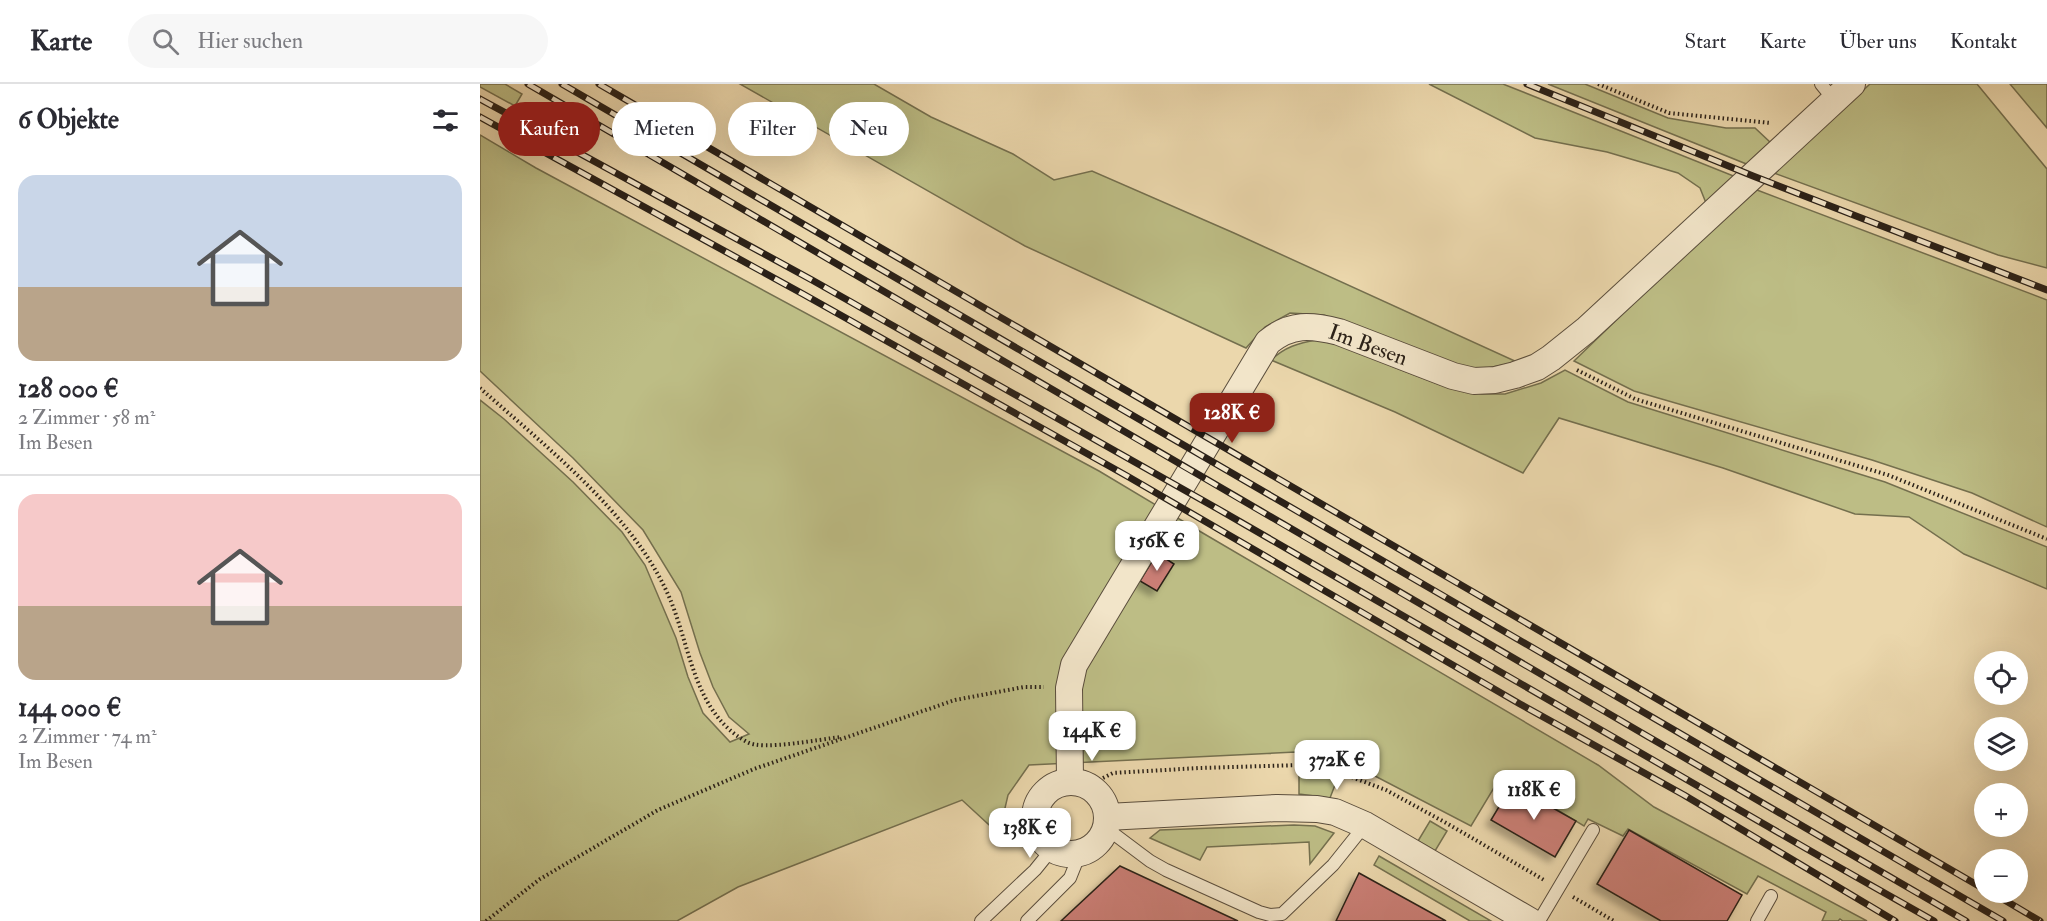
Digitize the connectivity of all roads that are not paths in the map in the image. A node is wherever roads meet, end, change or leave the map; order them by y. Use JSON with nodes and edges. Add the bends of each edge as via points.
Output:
{"nodes":[{"id":1,"x":1836,"y":89,"type":"edge"},
{"id":2,"x":1070,"y":781,"type":"junction"},
{"id":3,"x":1107,"y":822,"type":"junction"},
{"id":4,"x":1365,"y":825,"type":"junction"},
{"id":5,"x":1593,"y":830,"type":"dead end"},
{"id":6,"x":1052,"y":849,"type":"junction"},
{"id":7,"x":1080,"y":853,"type":"junction"},
{"id":8,"x":1771,"y":896,"type":"dead end"},
{"id":9,"x":981,"y":921,"type":"edge"},
{"id":10,"x":1027,"y":921,"type":"edge"},
{"id":11,"x":1530,"y":921,"type":"edge"},
{"id":12,"x":1539,"y":921,"type":"edge"},
{"id":13,"x":1757,"y":921,"type":"edge"}],
"edges":[{"from":1,"to":2,"type":"street","name":"Im Besen","via":[[1806,126],[1586,330],[1551,358],[1515,375],[1474,381],[1453,376],[1322,328],[1288,329],[1268,342],[1078,657],[1069,688]]},
{"from":2,"to":3,"type":"street","via":[[1096,791],[1106,807]]},
{"from":2,"to":6,"type":"street","via":[[1044,792],[1036,808],[1036,828]]},
{"from":3,"to":4,"type":"street","via":[[1182,812],[1298,808],[1335,812]]},
{"from":3,"to":4,"type":"lane","via":[[1150,861],[1270,915],[1282,914],[1333,865]]},
{"from":3,"to":7,"type":"street","via":[[1097,843]]},
{"from":4,"to":11,"type":"street"},
{"from":5,"to":12,"type":"lane"},
{"from":6,"to":7,"type":"street"},
{"from":6,"to":9,"type":"lane"},
{"from":7,"to":10,"type":"lane","via":[[1070,878]]},
{"from":8,"to":13,"type":"lane"}]}
